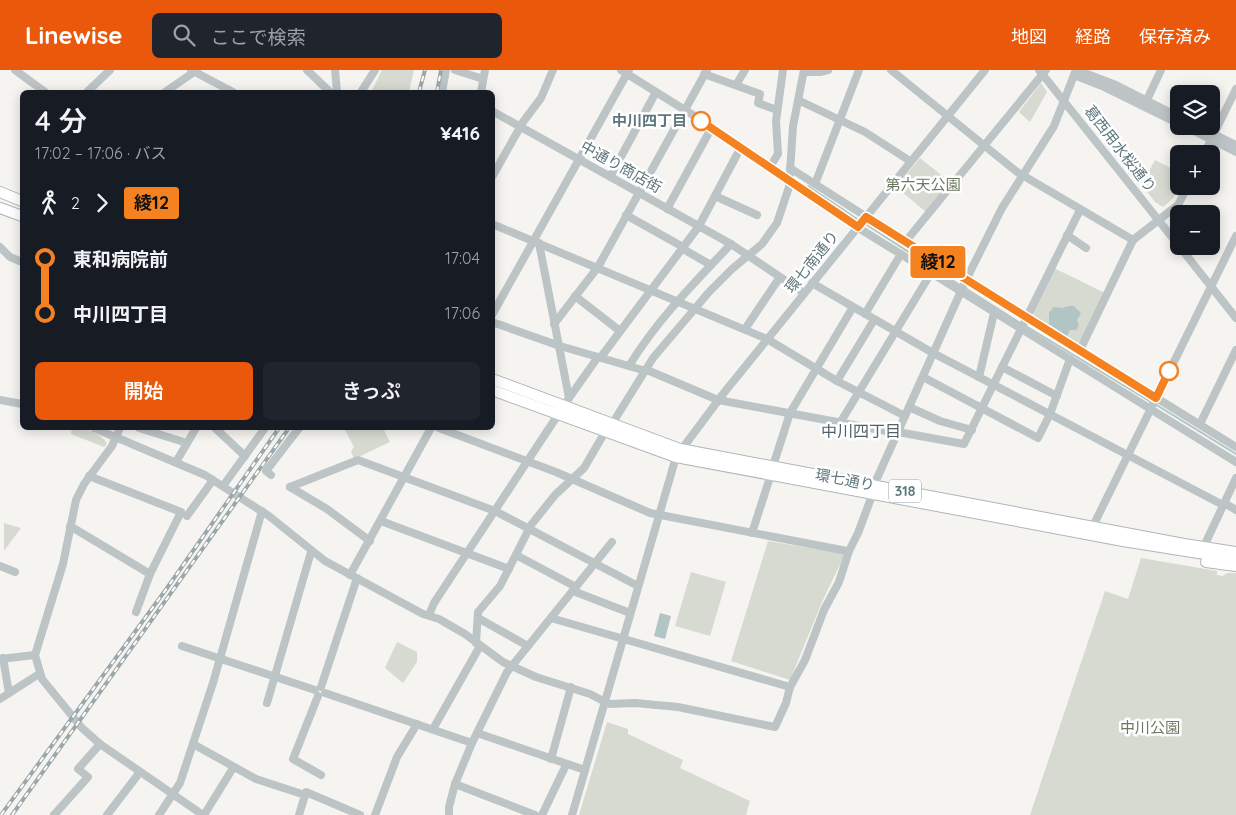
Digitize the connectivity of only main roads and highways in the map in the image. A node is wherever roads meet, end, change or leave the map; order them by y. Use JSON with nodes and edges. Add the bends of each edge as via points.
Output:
{"nodes":[{"id":1,"x":0,"y":192,"type":"edge"},
{"id":2,"x":20,"y":200,"type":"edge"},
{"id":3,"x":0,"y":208,"type":"edge"},
{"id":4,"x":20,"y":215,"type":"edge"},
{"id":5,"x":495,"y":380,"type":"edge"},
{"id":6,"x":495,"y":391,"type":"edge"},
{"id":7,"x":609,"y":428,"type":"junction"},
{"id":8,"x":873,"y":489,"type":"junction"},
{"id":9,"x":1126,"y":537,"type":"junction"},
{"id":10,"x":1236,"y":546,"type":"edge"},
{"id":11,"x":1183,"y":548,"type":"junction"},
{"id":12,"x":1236,"y":552,"type":"edge"},
{"id":13,"x":1236,"y":559,"type":"edge"},
{"id":14,"x":1236,"y":566,"type":"edge"}],
"edges":[{"from":1,"to":2,"type":"main road"},
{"from":3,"to":4,"type":"main road"},
{"from":5,"to":7,"type":"main road","name":"環七通り","number":"318","via":[[567,402]]},
{"from":6,"to":7,"type":"main road","name":"環七通り","number":"318","via":[[557,414]]},
{"from":7,"to":8,"type":"main road","name":"環七通り","number":"318","via":[[678,453]]},
{"from":8,"to":9,"type":"main road","name":"環七通り","number":"318"},
{"from":8,"to":9,"type":"main road","name":"環七通り","number":"318","via":[[1093,526]]},
{"from":9,"to":10,"type":"main road","number":"318","via":[[1166,535]]},
{"from":9,"to":11,"type":"main road","name":"環七通り","number":"318"},
{"from":9,"to":14,"type":"main road","number":"318","via":[[1162,555]]},
{"from":11,"to":12,"type":"main road","name":"環七通り","number":"318"},
{"from":11,"to":13,"type":"main road","name":"環七通り","number":"318"}]}
